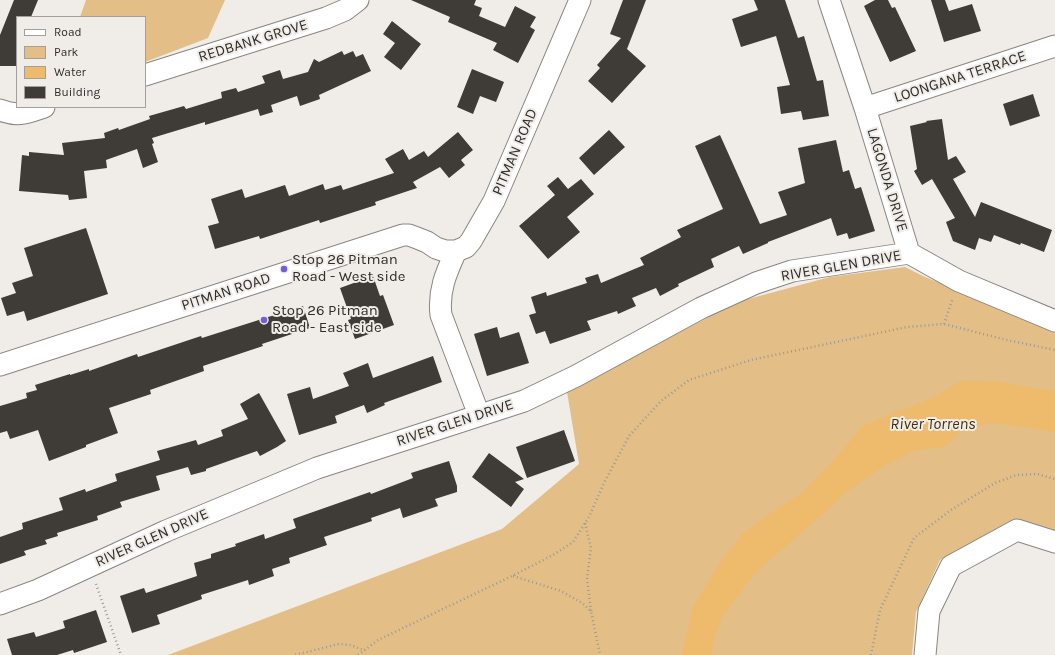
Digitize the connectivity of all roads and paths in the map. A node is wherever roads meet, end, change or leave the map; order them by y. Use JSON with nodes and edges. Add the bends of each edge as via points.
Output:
{"nodes":[{"id":1,"x":358,"y":0,"type":"edge"},
{"id":2,"x":579,"y":0,"type":"edge"},
{"id":3,"x":829,"y":0,"type":"edge"},
{"id":4,"x":1055,"y":46,"type":"edge"},
{"id":5,"x":146,"y":75,"type":"edge"},
{"id":6,"x":41,"y":108,"type":"edge"},
{"id":7,"x":865,"y":108,"type":"junction"},
{"id":8,"x":0,"y":110,"type":"edge"},
{"id":9,"x":456,"y":251,"type":"junction"},
{"id":10,"x":909,"y":253,"type":"junction"},
{"id":11,"x":959,"y":281,"type":"junction"},
{"id":12,"x":1055,"y":320,"type":"edge"},
{"id":13,"x":944,"y":324,"type":"junction"},
{"id":14,"x":1055,"y":350,"type":"edge"},
{"id":15,"x":0,"y":364,"type":"edge"},
{"id":16,"x":479,"y":414,"type":"junction"},
{"id":17,"x":1055,"y":479,"type":"edge"},
{"id":18,"x":585,"y":523,"type":"junction"},
{"id":19,"x":1055,"y":542,"type":"edge"},
{"id":20,"x":90,"y":566,"type":"junction"},
{"id":21,"x":512,"y":576,"type":"junction"},
{"id":22,"x":0,"y":604,"type":"edge"},
{"id":23,"x":591,"y":611,"type":"junction"},
{"id":24,"x":364,"y":650,"type":"junction"},
{"id":25,"x":121,"y":655,"type":"edge"},
{"id":26,"x":295,"y":655,"type":"edge"},
{"id":27,"x":358,"y":655,"type":"edge"},
{"id":28,"x":600,"y":655,"type":"edge"},
{"id":29,"x":871,"y":655,"type":"edge"},
{"id":30,"x":925,"y":655,"type":"edge"}],
"edges":[{"from":1,"to":5,"type":"street","name":"REDBANK GROVE","via":[[345,10],[326,18]]},
{"from":2,"to":9,"type":"street","name":"PITMAN ROAD","via":[[494,201],[471,241],[466,247]]},
{"from":3,"to":7,"type":"street","name":"LAGONDA DRIVE"},
{"from":4,"to":7,"type":"street","name":"LOONGANA TERRACE"},
{"from":6,"to":8,"type":"street","via":[[23,114]]},
{"from":7,"to":10,"type":"street","name":"LAGONDA DRIVE"},
{"from":9,"to":15,"type":"street","name":"PITMAN ROAD","via":[[436,248],[418,238],[403,235]]},
{"from":9,"to":16,"type":"street","via":[[441,290],[439,303],[441,315]]},
{"from":10,"to":11,"type":"street"},
{"from":10,"to":16,"type":"street","name":"RIVER GLEN DRIVE","via":[[792,272],[756,283],[701,308],[554,387],[524,401]]},
{"from":11,"to":12,"type":"street"},
{"from":11,"to":13,"type":"path"},
{"from":13,"to":14,"type":"path"},
{"from":13,"to":18,"type":"path","via":[[907,327],[759,358],[689,380],[661,401],[629,436]]},
{"from":16,"to":20,"type":"street","name":"RIVER GLEN DRIVE","via":[[317,468],[166,531]]},
{"from":17,"to":29,"type":"path","via":[[1037,474],[1016,475],[995,483],[951,510],[914,538],[880,610]]},
{"from":18,"to":21,"type":"path","via":[[573,542]]},
{"from":18,"to":23,"type":"path","via":[[591,548],[587,578]]},
{"from":19,"to":30,"type":"street","via":[[1017,530],[951,566],[929,611]]},
{"from":20,"to":22,"type":"street","name":"RIVER GLEN DRIVE"},
{"from":20,"to":25,"type":"path"},
{"from":21,"to":23,"type":"path","via":[[561,591],[582,602]]},
{"from":21,"to":24,"type":"path","via":[[378,640]]},
{"from":23,"to":28,"type":"path"},
{"from":24,"to":26,"type":"path","via":[[339,644]]},
{"from":24,"to":27,"type":"path"}]}
